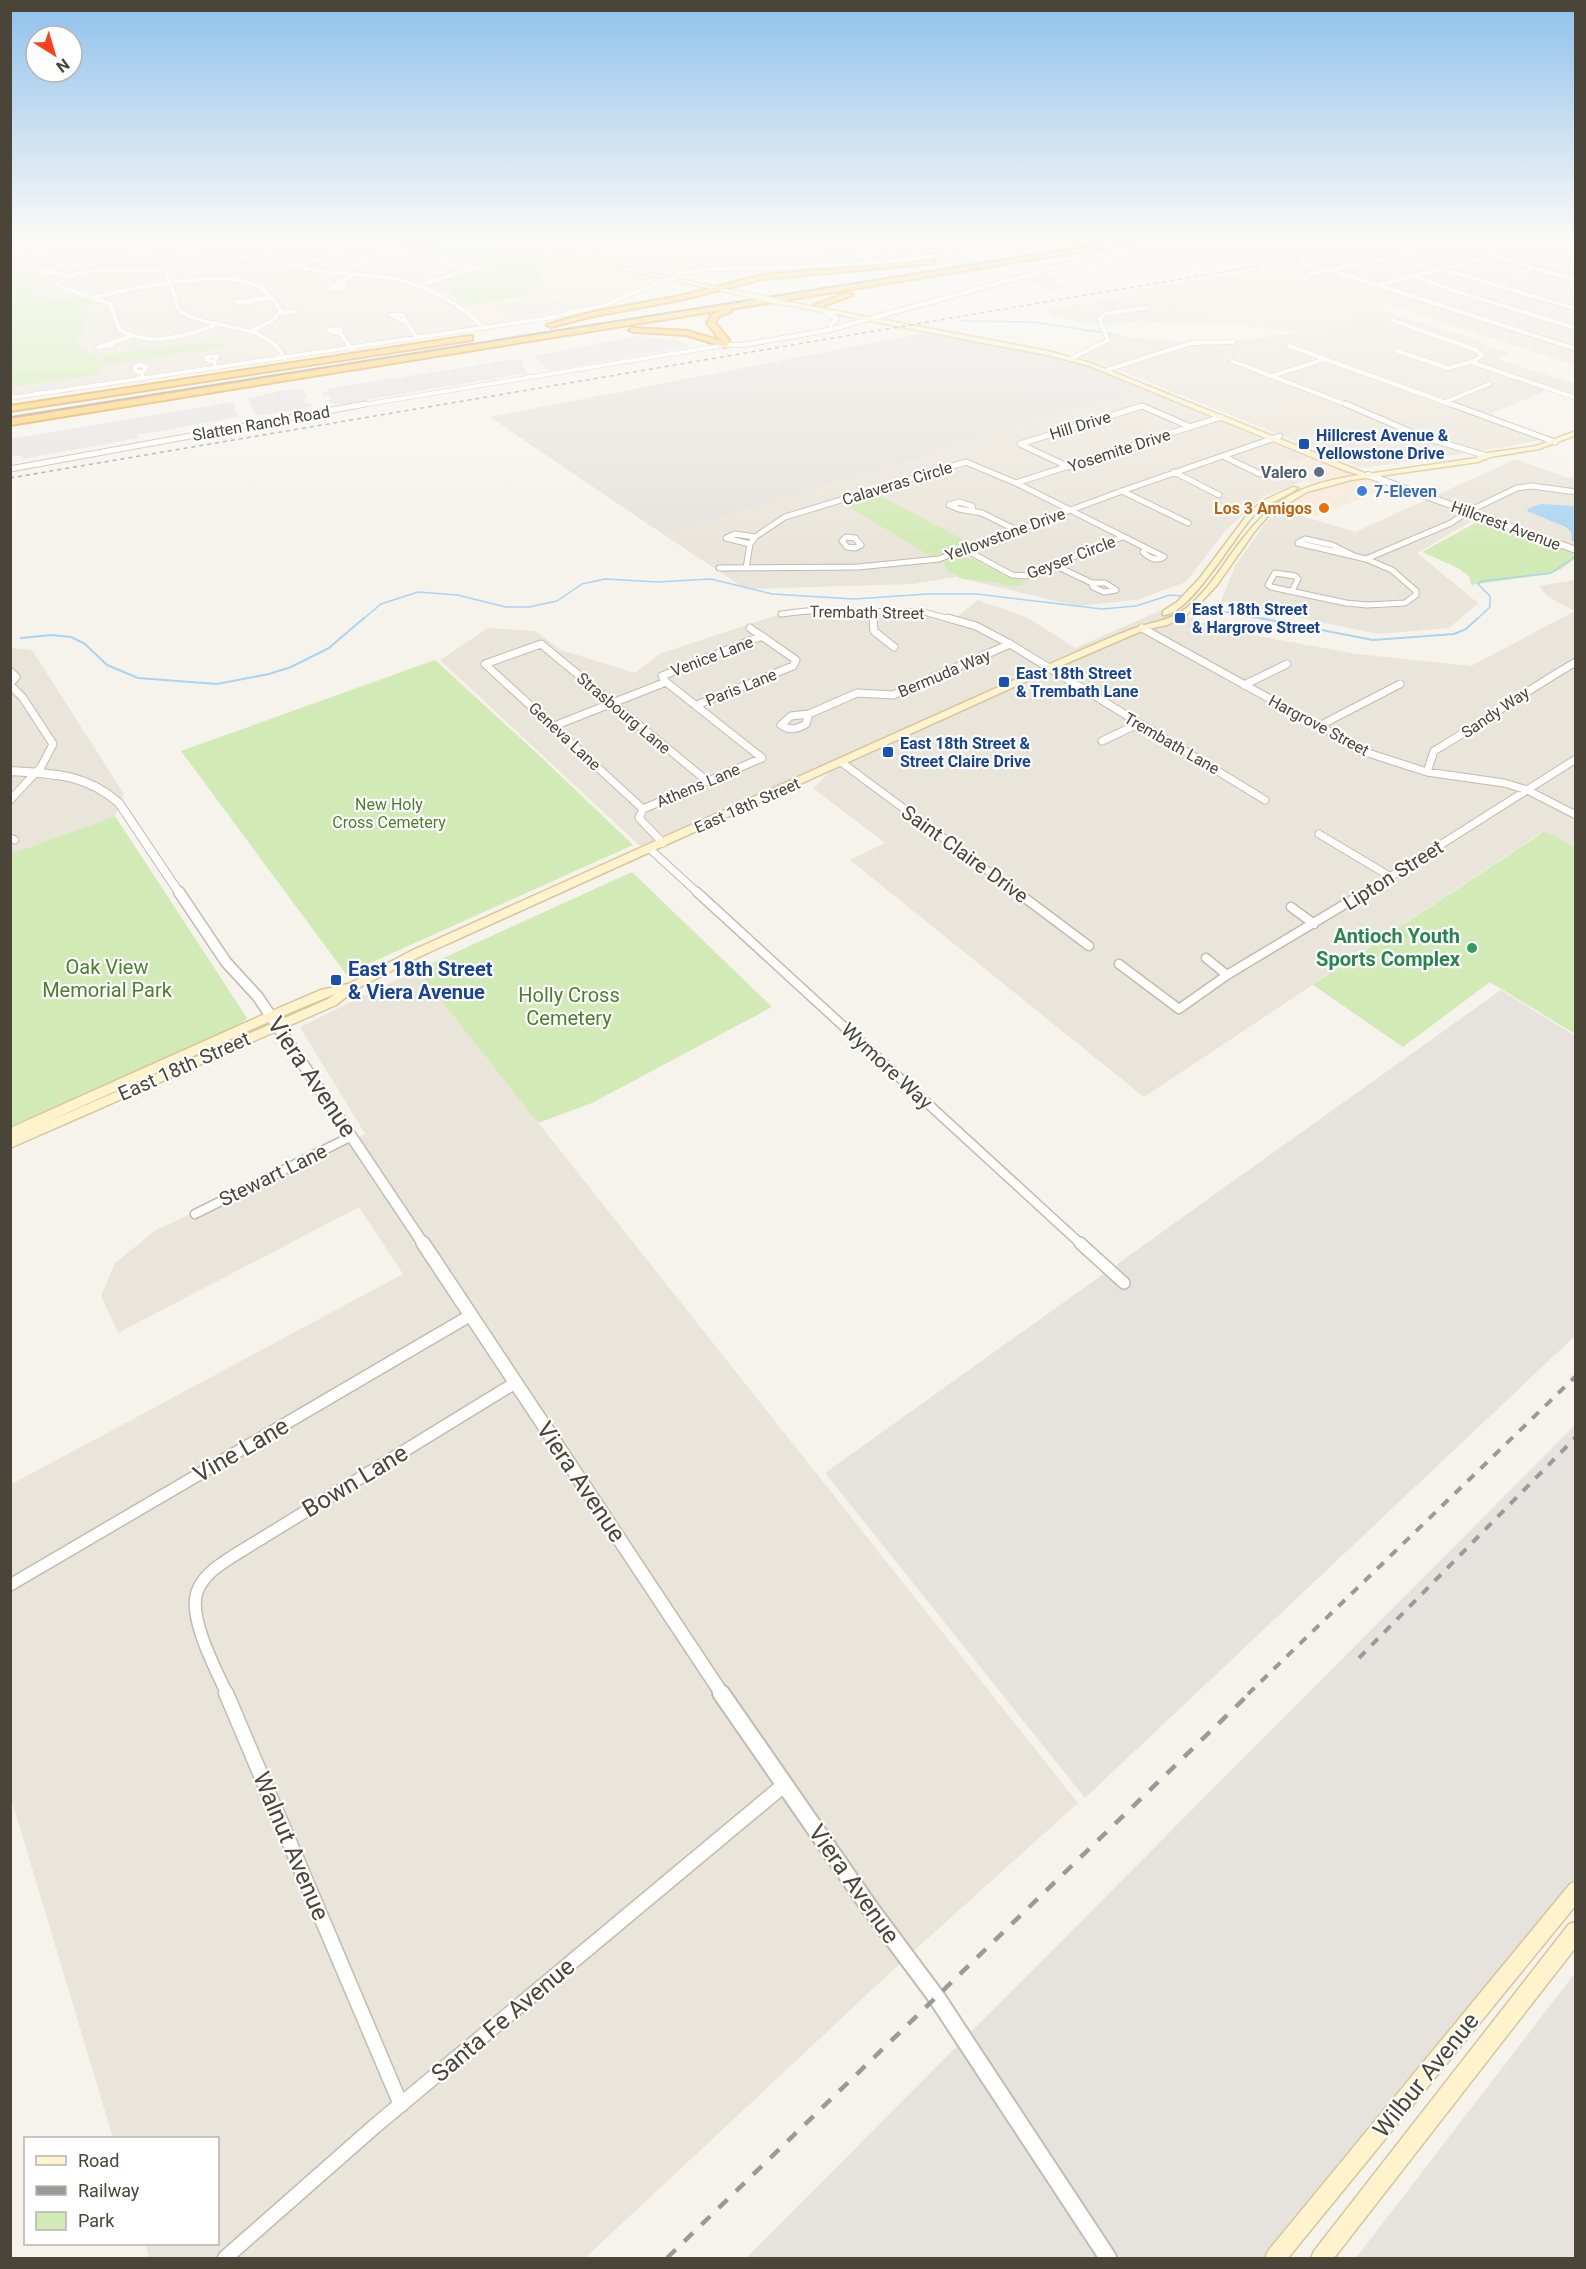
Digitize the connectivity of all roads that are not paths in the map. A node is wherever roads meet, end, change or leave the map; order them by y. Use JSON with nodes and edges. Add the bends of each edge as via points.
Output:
{"nodes":[{"id":1,"x":276,"y":344,"type":"edge"},
{"id":2,"x":348,"y":344,"type":"edge"},
{"id":3,"x":382,"y":344,"type":"edge"},
{"id":4,"x":429,"y":344,"type":"edge"},
{"id":5,"x":502,"y":344,"type":"edge"},
{"id":6,"x":519,"y":344,"type":"edge"},
{"id":7,"x":721,"y":344,"type":"edge"},
{"id":8,"x":731,"y":344,"type":"edge"},
{"id":9,"x":750,"y":344,"type":"edge"},
{"id":10,"x":999,"y":344,"type":"edge"},
{"id":11,"x":1103,"y":344,"type":"edge"},
{"id":12,"x":1188,"y":344,"type":"edge"},
{"id":13,"x":1459,"y":344,"type":"edge"},
{"id":14,"x":1559,"y":344,"type":"edge"},
{"id":15,"x":725,"y":345,"type":"junction"},
{"id":16,"x":1289,"y":346,"type":"dead end"},
{"id":17,"x":352,"y":349,"type":"junction"},
{"id":18,"x":1575,"y":349,"type":"edge"},
{"id":19,"x":459,"y":351,"type":"junction"},
{"id":20,"x":1397,"y":351,"type":"dead end"},
{"id":21,"x":1073,"y":358,"type":"junction"},
{"id":22,"x":285,"y":359,"type":"junction"},
{"id":23,"x":1325,"y":359,"type":"junction"},
{"id":24,"x":1232,"y":361,"type":"dead end"},
{"id":25,"x":214,"y":362,"type":"dead end"},
{"id":26,"x":1471,"y":362,"type":"junction"},
{"id":27,"x":216,"y":369,"type":"junction"},
{"id":28,"x":1110,"y":369,"type":"junction"},
{"id":29,"x":142,"y":372,"type":"dead end"},
{"id":30,"x":1272,"y":376,"type":"junction"},
{"id":31,"x":143,"y":380,"type":"junction"},
{"id":32,"x":1489,"y":384,"type":"dead end"},
{"id":33,"x":10,"y":398,"type":"edge"},
{"id":34,"x":1575,"y":398,"type":"edge"},
{"id":35,"x":1445,"y":402,"type":"junction"},
{"id":36,"x":10,"y":409,"type":"edge"},
{"id":37,"x":1221,"y":417,"type":"junction"},
{"id":38,"x":10,"y":422,"type":"edge"},
{"id":39,"x":1191,"y":427,"type":"junction"},
{"id":40,"x":1575,"y":433,"type":"edge"},
{"id":41,"x":1276,"y":438,"type":"junction"},
{"id":42,"x":1555,"y":442,"type":"junction"},
{"id":43,"x":1223,"y":456,"type":"junction"},
{"id":44,"x":1487,"y":456,"type":"junction"},
{"id":45,"x":1069,"y":467,"type":"junction"},
{"id":46,"x":10,"y":469,"type":"edge"},
{"id":47,"x":1174,"y":472,"type":"junction"},
{"id":48,"x":1362,"y":473,"type":"junction"},
{"id":49,"x":1260,"y":474,"type":"dead end"},
{"id":50,"x":1016,"y":483,"type":"junction"},
{"id":51,"x":1122,"y":490,"type":"junction"},
{"id":52,"x":1575,"y":492,"type":"edge"},
{"id":53,"x":1219,"y":495,"type":"dead end"},
{"id":54,"x":973,"y":510,"type":"dead end"},
{"id":55,"x":1069,"y":511,"type":"junction"},
{"id":56,"x":1467,"y":512,"type":"junction"},
{"id":57,"x":1188,"y":523,"type":"dead end"},
{"id":58,"x":1016,"y":530,"type":"junction"},
{"id":59,"x":755,"y":537,"type":"junction"},
{"id":60,"x":1122,"y":537,"type":"junction"},
{"id":61,"x":750,"y":544,"type":"junction"},
{"id":62,"x":855,"y":548,"type":"dead end"},
{"id":63,"x":1146,"y":548,"type":"dead end"},
{"id":64,"x":966,"y":550,"type":"junction"},
{"id":65,"x":1575,"y":550,"type":"edge"},
{"id":66,"x":1354,"y":556,"type":"junction"},
{"id":67,"x":1366,"y":559,"type":"junction"},
{"id":68,"x":865,"y":565,"type":"junction"},
{"id":69,"x":1054,"y":565,"type":"junction"},
{"id":70,"x":719,"y":568,"type":"dead end"},
{"id":71,"x":746,"y":568,"type":"junction"},
{"id":72,"x":1092,"y":583,"type":"dead end"},
{"id":73,"x":1292,"y":591,"type":"junction"},
{"id":74,"x":873,"y":611,"type":"junction"},
{"id":75,"x":782,"y":614,"type":"dead end"},
{"id":76,"x":750,"y":628,"type":"dead end"},
{"id":77,"x":1142,"y":628,"type":"junction"},
{"id":78,"x":762,"y":636,"type":"junction"},
{"id":79,"x":1010,"y":644,"type":"junction"},
{"id":80,"x":894,"y":647,"type":"dead end"},
{"id":81,"x":1575,"y":662,"type":"edge"},
{"id":82,"x":485,"y":664,"type":"joint"},
{"id":83,"x":1287,"y":664,"type":"dead end"},
{"id":84,"x":1048,"y":668,"type":"junction"},
{"id":85,"x":10,"y":671,"type":"edge"},
{"id":86,"x":666,"y":682,"type":"junction"},
{"id":87,"x":1400,"y":684,"type":"dead end"},
{"id":88,"x":1244,"y":685,"type":"junction"},
{"id":89,"x":12,"y":688,"type":"edge"},
{"id":90,"x":613,"y":704,"type":"junction"},
{"id":91,"x":697,"y":705,"type":"junction"},
{"id":92,"x":809,"y":714,"type":"dead end"},
{"id":93,"x":1138,"y":724,"type":"junction"},
{"id":94,"x":554,"y":726,"type":"junction"},
{"id":95,"x":1319,"y":726,"type":"junction"},
{"id":96,"x":1102,"y":741,"type":"dead end"},
{"id":97,"x":1575,"y":759,"type":"edge"},
{"id":98,"x":841,"y":762,"type":"junction"},
{"id":99,"x":10,"y":771,"type":"edge"},
{"id":100,"x":1427,"y":772,"type":"junction"},
{"id":101,"x":35,"y":773,"type":"junction"},
{"id":102,"x":707,"y":781,"type":"junction"},
{"id":103,"x":1527,"y":790,"type":"junction"},
{"id":104,"x":1264,"y":800,"type":"dead end"},
{"id":105,"x":10,"y":801,"type":"edge"},
{"id":106,"x":643,"y":809,"type":"junction"},
{"id":107,"x":1575,"y":815,"type":"edge"},
{"id":108,"x":1319,"y":834,"type":"dead end"},
{"id":109,"x":663,"y":843,"type":"junction"},
{"id":110,"x":650,"y":849,"type":"junction"},
{"id":111,"x":1391,"y":877,"type":"junction"},
{"id":112,"x":1291,"y":907,"type":"dead end"},
{"id":113,"x":1314,"y":924,"type":"junction"},
{"id":114,"x":1089,"y":946,"type":"dead end"},
{"id":115,"x":1206,"y":958,"type":"dead end"},
{"id":116,"x":1119,"y":964,"type":"dead end"},
{"id":117,"x":1227,"y":975,"type":"junction"},
{"id":118,"x":274,"y":1021,"type":"junction"},
{"id":119,"x":10,"y":1133,"type":"edge"},
{"id":120,"x":352,"y":1136,"type":"junction"},
{"id":121,"x":10,"y":1143,"type":"edge"},
{"id":122,"x":195,"y":1214,"type":"dead end"},
{"id":123,"x":1124,"y":1283,"type":"dead end"},
{"id":124,"x":471,"y":1315,"type":"junction"},
{"id":125,"x":516,"y":1383,"type":"junction"},
{"id":126,"x":10,"y":1584,"type":"edge"},
{"id":127,"x":200,"y":1585,"type":"joint"},
{"id":128,"x":784,"y":1785,"type":"junction"},
{"id":129,"x":1575,"y":1890,"type":"edge"},
{"id":130,"x":1575,"y":1931,"type":"edge"},
{"id":131,"x":401,"y":2105,"type":"junction"},
{"id":132,"x":225,"y":2259,"type":"edge"},
{"id":133,"x":1108,"y":2259,"type":"edge"},
{"id":134,"x":1275,"y":2259,"type":"edge"},
{"id":135,"x":1321,"y":2259,"type":"edge"}],
"edges":[{"from":1,"to":22,"type":"street"},
{"from":2,"to":17,"type":"street"},
{"from":3,"to":17,"type":"street"},
{"from":4,"to":36,"type":"highway"},
{"from":5,"to":19,"type":"highway"},
{"from":6,"to":19,"type":"highway"},
{"from":7,"to":15,"type":"highway"},
{"from":8,"to":15,"type":"street","name":"Slatten Ranch Road"},
{"from":9,"to":15,"type":"street","name":"Slatten Ranch Road"},
{"from":10,"to":21,"type":"main road","name":"Hillcrest Avenue"},
{"from":11,"to":21,"type":"street"},
{"from":12,"to":28,"type":"street"},
{"from":13,"to":26,"type":"street","via":[[1482,356]]},
{"from":14,"to":18,"type":"street"},
{"from":15,"to":46,"type":"street","name":"Slatten Ranch Road","via":[[284,418]]},
{"from":16,"to":23,"type":"street"},
{"from":17,"to":22,"type":"street"},
{"from":19,"to":38,"type":"highway"},
{"from":20,"to":26,"type":"street","via":[[1448,368]]},
{"from":21,"to":28,"type":"main road","name":"Hillcrest Avenue"},
{"from":22,"to":27,"type":"street"},
{"from":23,"to":30,"type":"street"},
{"from":23,"to":35,"type":"street"},
{"from":24,"to":30,"type":"street"},
{"from":25,"to":27,"type":"street"},
{"from":26,"to":34,"type":"street"},
{"from":27,"to":31,"type":"street"},
{"from":28,"to":37,"type":"main road","name":"Hillcrest Avenue"},
{"from":28,"to":41,"type":"main road","name":"Hillcrest Avenue"},
{"from":29,"to":31,"type":"street"},
{"from":30,"to":44,"type":"street","via":[[1441,444]]},
{"from":31,"to":33,"type":"street"},
{"from":32,"to":35,"type":"street"},
{"from":35,"to":42,"type":"street"},
{"from":37,"to":39,"type":"street","name":"Yosemite Drive"},
{"from":37,"to":41,"type":"main road","name":"Hillcrest Avenue"},
{"from":39,"to":45,"type":"street","name":"Yosemite Drive"},
{"from":39,"to":45,"type":"street","name":"Hill Drive","via":[[1142,406],[1020,444]]},
{"from":40,"to":42,"type":"main road","name":"East 18th Street"},
{"from":41,"to":43,"type":"street","name":"Yellowstone Drive"},
{"from":41,"to":48,"type":"main road","name":"Hillcrest Avenue"},
{"from":42,"to":44,"type":"main road","name":"East 18th Street"},
{"from":43,"to":47,"type":"street","name":"Yellowstone Drive"},
{"from":43,"to":49,"type":"street"},
{"from":44,"to":48,"type":"main road","name":"East 18th Street","via":[[1472,455]]},
{"from":45,"to":50,"type":"street","name":"Yosemite Drive"},
{"from":47,"to":51,"type":"street","name":"Yellowstone Drive"},
{"from":47,"to":53,"type":"street"},
{"from":48,"to":56,"type":"street","name":"Hillcrest Avenue"},
{"from":48,"to":77,"type":"main road","name":"East 18th Street","via":[[1319,486],[1282,504],[1257,525],[1206,595],[1172,619]]},
{"from":48,"to":77,"type":"main road","name":"East 18th Street","via":[[1303,484],[1265,504],[1249,518],[1194,591]]},
{"from":50,"to":55,"type":"street","name":"Calaveras Circle"},
{"from":50,"to":59,"type":"street","name":"Calaveras Circle","via":[[966,462],[785,517]]},
{"from":51,"to":55,"type":"street","name":"Yellowstone Drive"},
{"from":51,"to":57,"type":"street"},
{"from":52,"to":56,"type":"street","via":[[1532,486],[1517,488]]},
{"from":54,"to":58,"type":"street"},
{"from":55,"to":58,"type":"street","name":"Yellowstone Drive"},
{"from":55,"to":60,"type":"street","name":"Geyser Circle"},
{"from":56,"to":65,"type":"street","name":"Hillcrest Avenue"},
{"from":56,"to":67,"type":"street","via":[[1451,523]]},
{"from":58,"to":64,"type":"street","name":"Yellowstone Drive"},
{"from":59,"to":61,"type":"street","name":"Calaveras Circle"},
{"from":59,"to":61,"type":"street","via":[[735,534],[726,538]]},
{"from":60,"to":63,"type":"street"},
{"from":60,"to":69,"type":"street","name":"Geyser Circle"},
{"from":61,"to":71,"type":"street","name":"Calaveras Circle"},
{"from":62,"to":68,"type":"street"},
{"from":64,"to":68,"type":"street","name":"Yellowstone Drive","via":[[918,563]]},
{"from":64,"to":69,"type":"street","name":"Geyser Circle","via":[[1012,575],[1027,576]]},
{"from":66,"to":66,"type":"street","via":[[1305,538],[1298,543]]},
{"from":66,"to":67,"type":"street"},
{"from":67,"to":73,"type":"street","via":[[1392,570],[1416,591],[1416,596],[1406,603],[1367,605]]},
{"from":68,"to":71,"type":"street","name":"Yellowstone Drive"},
{"from":69,"to":72,"type":"street"},
{"from":70,"to":71,"type":"street","name":"Yellowstone Drive"},
{"from":73,"to":73,"type":"street","via":[[1268,585],[1275,573],[1299,579]]},
{"from":74,"to":75,"type":"street","name":"Trembath Street"},
{"from":74,"to":79,"type":"street","name":"Trembath Street","via":[[924,612],[949,617]]},
{"from":74,"to":80,"type":"street","via":[[874,631]]},
{"from":76,"to":78,"type":"street","name":"Paris Lane"},
{"from":77,"to":84,"type":"main road","name":"East 18th Street"},
{"from":77,"to":88,"type":"street","name":"Hargrove Street"},
{"from":78,"to":86,"type":"street","name":"Venice Lane","via":[[662,676]]},
{"from":78,"to":91,"type":"street","name":"Paris Lane","via":[[796,660],[793,666]]},
{"from":79,"to":84,"type":"street","name":"Trembath Street"},
{"from":79,"to":92,"type":"street","name":"Bermuda Way","via":[[893,695],[858,693]]},
{"from":81,"to":100,"type":"street","name":"Sandy Way","via":[[1434,751]]},
{"from":82,"to":90,"type":"street","name":"Strasbourg Lane","via":[[541,644]]},
{"from":82,"to":94,"type":"street","name":"Geneva Lane"},
{"from":83,"to":88,"type":"street"},
{"from":84,"to":93,"type":"street","name":"Trembath Lane"},
{"from":84,"to":98,"type":"main road","name":"East 18th Street"},
{"from":85,"to":89,"type":"street","via":[[16,677]]},
{"from":86,"to":90,"type":"street","name":"Venice Lane"},
{"from":86,"to":91,"type":"street"},
{"from":87,"to":95,"type":"street"},
{"from":88,"to":95,"type":"street","name":"Hargrove Street"},
{"from":89,"to":101,"type":"street","via":[[53,744]]},
{"from":90,"to":94,"type":"street","name":"Venice Lane"},
{"from":90,"to":102,"type":"street","name":"Strasbourg Lane"},
{"from":91,"to":102,"type":"street","name":"Athens Lane","via":[[762,758]]},
{"from":93,"to":96,"type":"street"},
{"from":93,"to":104,"type":"street","name":"Trembath Lane"},
{"from":94,"to":106,"type":"street","name":"Geneva Lane"},
{"from":95,"to":100,"type":"street","name":"Hargrove Street","via":[[1368,753]]},
{"from":97,"to":103,"type":"street","name":"Lipton Street"},
{"from":98,"to":109,"type":"main road","name":"East 18th Street"},
{"from":98,"to":114,"type":"street","name":"Saint Claire Drive"},
{"from":99,"to":101,"type":"street","name":"Viera Avenue"},
{"from":100,"to":103,"type":"street","name":"Hargrove Street"},
{"from":101,"to":105,"type":"street"},
{"from":101,"to":118,"type":"street","name":"Viera Avenue","via":[[91,782],[118,803],[226,962]]},
{"from":102,"to":106,"type":"street","name":"Athens Lane"},
{"from":103,"to":107,"type":"street","name":"Hargrove Street"},
{"from":103,"to":111,"type":"street","name":"Lipton Street"},
{"from":106,"to":109,"type":"street","name":"Athens Lane","via":[[639,818]]},
{"from":108,"to":111,"type":"street"},
{"from":109,"to":110,"type":"main road","name":"East 18th Street"},
{"from":110,"to":118,"type":"main road","name":"East 18th Street","via":[[417,953],[354,985],[332,1002]]},
{"from":110,"to":123,"type":"street","name":"Wymore Way"},
{"from":111,"to":113,"type":"street","name":"Lipton Street"},
{"from":112,"to":113,"type":"street"},
{"from":113,"to":117,"type":"street","name":"Lipton Street"},
{"from":115,"to":117,"type":"street"},
{"from":116,"to":117,"type":"street","name":"Lipton Street","via":[[1179,1009]]},
{"from":118,"to":119,"type":"main road","name":"East 18th Street"},
{"from":118,"to":120,"type":"street","name":"Viera Avenue"},
{"from":118,"to":121,"type":"main road","name":"East 18th Street"},
{"from":120,"to":122,"type":"street","name":"Stewart Lane"},
{"from":120,"to":124,"type":"street","name":"Viera Avenue"},
{"from":124,"to":125,"type":"street","name":"Viera Avenue"},
{"from":124,"to":126,"type":"street","name":"Vine Lane"},
{"from":125,"to":127,"type":"street","name":"Bown Lane","via":[[233,1556]]},
{"from":125,"to":128,"type":"street","name":"Viera Avenue"},
{"from":127,"to":131,"type":"street","name":"Walnut Avenue","via":[[194,1600],[196,1615]]},
{"from":128,"to":131,"type":"street","name":"Santa Fe Avenue"},
{"from":128,"to":133,"type":"street","name":"Viera Avenue","via":[[937,1998]]},
{"from":129,"to":134,"type":"main road","name":"Wilbur Avenue"},
{"from":130,"to":135,"type":"main road","name":"Wilbur Avenue"},
{"from":131,"to":132,"type":"street","name":"Santa Fe Avenue"}]}
